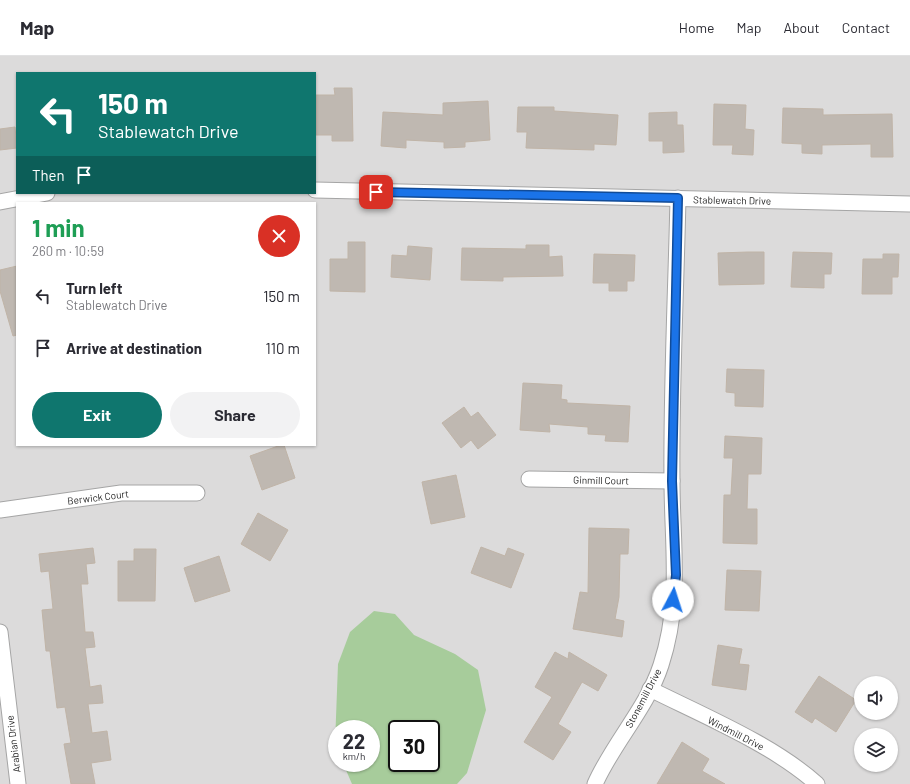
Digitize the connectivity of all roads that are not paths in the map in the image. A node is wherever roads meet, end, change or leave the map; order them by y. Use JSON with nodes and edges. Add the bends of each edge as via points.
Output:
{"nodes":[{"id":1,"x":316,"y":190,"type":"edge"},
{"id":2,"x":42,"y":194,"type":"edge"},
{"id":3,"x":678,"y":198,"type":"junction"},
{"id":4,"x":0,"y":202,"type":"edge"},
{"id":5,"x":910,"y":204,"type":"edge"},
{"id":6,"x":530,"y":479,"type":"dead end"},
{"id":7,"x":672,"y":481,"type":"junction"},
{"id":8,"x":196,"y":494,"type":"dead end"},
{"id":9,"x":0,"y":510,"type":"edge"},
{"id":10,"x":0,"y":632,"type":"edge"},
{"id":11,"x":650,"y":689,"type":"junction"},
{"id":12,"x":18,"y":784,"type":"edge"},
{"id":13,"x":595,"y":784,"type":"edge"},
{"id":14,"x":817,"y":784,"type":"edge"}],
"edges":[{"from":1,"to":3,"type":"street","name":"Stablewatch Drive"},
{"from":2,"to":4,"type":"street"},
{"from":3,"to":5,"type":"street","name":"Stablewatch Drive"},
{"from":3,"to":7,"type":"street","name":"Stonemill Drive"},
{"from":6,"to":7,"type":"street","name":"Ginmill Court"},
{"from":7,"to":11,"type":"street","name":"Stonemill Drive","via":[[676,575],[671,624],[661,665]]},
{"from":8,"to":9,"type":"street","name":"Berwick Court","via":[[121,493]]},
{"from":10,"to":12,"type":"street","name":"Arabian Drive"},
{"from":11,"to":13,"type":"street","name":"Stonemill Drive"},
{"from":11,"to":14,"type":"street","name":"Windmill Drive","via":[[770,750]]}]}
